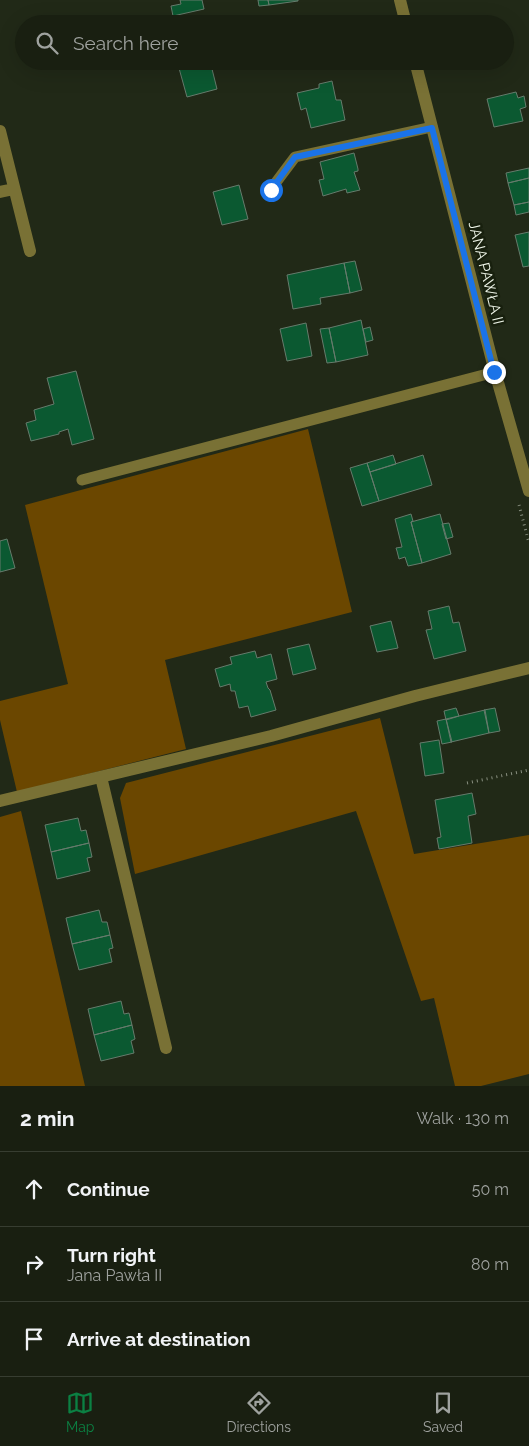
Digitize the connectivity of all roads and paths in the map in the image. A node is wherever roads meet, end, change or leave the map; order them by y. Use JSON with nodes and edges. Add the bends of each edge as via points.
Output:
{"nodes":[{"id":1,"x":400,"y":0,"type":"edge"},
{"id":2,"x":404,"y":15,"type":"edge"},
{"id":3,"x":417,"y":70,"type":"edge"},
{"id":4,"x":432,"y":128,"type":"junction"},
{"id":5,"x":0,"y":131,"type":"edge"},
{"id":6,"x":14,"y":189,"type":"junction"},
{"id":7,"x":271,"y":190,"type":"dead end"},
{"id":8,"x":0,"y":192,"type":"edge"},
{"id":9,"x":30,"y":252,"type":"dead end"},
{"id":10,"x":494,"y":372,"type":"junction"},
{"id":11,"x":82,"y":480,"type":"dead end"},
{"id":12,"x":529,"y":491,"type":"edge"},
{"id":13,"x":529,"y":668,"type":"edge"},
{"id":14,"x":529,"y":770,"type":"edge"},
{"id":15,"x":101,"y":777,"type":"junction"},
{"id":16,"x":467,"y":783,"type":"dead end"},
{"id":17,"x":0,"y":801,"type":"edge"},
{"id":18,"x":166,"y":1048,"type":"dead end"}],
"edges":[{"from":1,"to":2,"type":"street"},
{"from":3,"to":4,"type":"street","name":"JANA PAWŁA II"},
{"from":4,"to":7,"type":"lane","via":[[295,157]]},
{"from":4,"to":10,"type":"street","name":"JANA PAWŁA II"},
{"from":5,"to":6,"type":"street"},
{"from":6,"to":8,"type":"street"},
{"from":6,"to":9,"type":"street"},
{"from":10,"to":11,"type":"lane"},
{"from":10,"to":12,"type":"street","name":"JANA PAWŁA II"},
{"from":13,"to":15,"type":"street"},
{"from":14,"to":16,"type":"path"},
{"from":15,"to":17,"type":"street"},
{"from":15,"to":18,"type":"street"}]}
